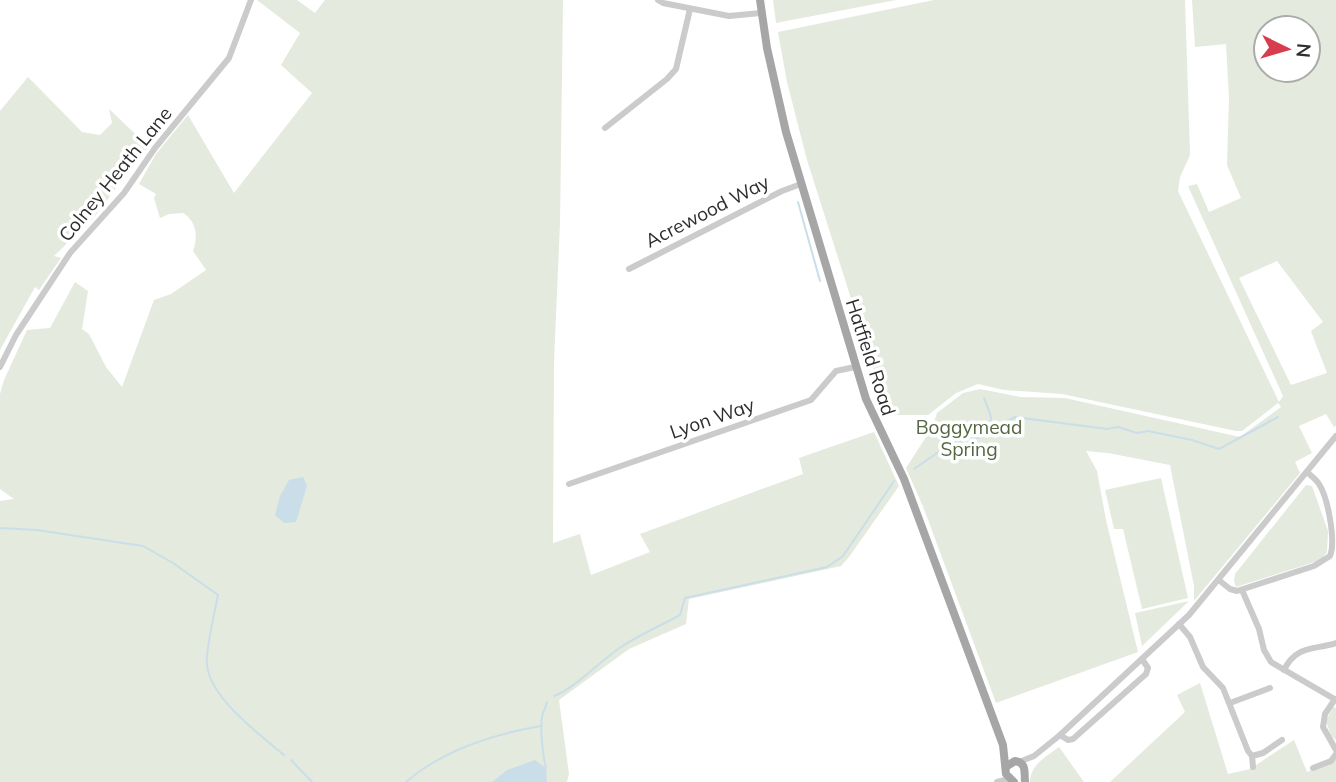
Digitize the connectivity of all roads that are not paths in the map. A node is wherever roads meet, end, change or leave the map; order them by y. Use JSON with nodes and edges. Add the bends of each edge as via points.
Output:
{"nodes":[{"id":1,"x":251,"y":0,"type":"edge"},
{"id":2,"x":658,"y":0,"type":"edge"},
{"id":3,"x":760,"y":0,"type":"edge"},
{"id":4,"x":690,"y":9,"type":"junction"},
{"id":5,"x":761,"y":13,"type":"junction"},
{"id":6,"x":605,"y":128,"type":"dead end"},
{"id":7,"x":801,"y":184,"type":"junction"},
{"id":8,"x":629,"y":269,"type":"dead end"},
{"id":9,"x":0,"y":367,"type":"edge"},
{"id":10,"x":855,"y":367,"type":"junction"},
{"id":11,"x":1336,"y":436,"type":"edge"},
{"id":12,"x":1307,"y":472,"type":"junction"},
{"id":13,"x":569,"y":484,"type":"dead end"},
{"id":14,"x":1334,"y":551,"type":"edge"},
{"id":15,"x":1220,"y":580,"type":"junction"},
{"id":16,"x":1242,"y":590,"type":"junction"},
{"id":17,"x":1179,"y":624,"type":"junction"},
{"id":18,"x":1336,"y":643,"type":"edge"},
{"id":19,"x":1142,"y":659,"type":"junction"},
{"id":20,"x":1284,"y":670,"type":"junction"},
{"id":21,"x":1270,"y":688,"type":"dead end"},
{"id":22,"x":1335,"y":699,"type":"edge"},
{"id":23,"x":1230,"y":703,"type":"junction"},
{"id":24,"x":1060,"y":735,"type":"junction"},
{"id":25,"x":1282,"y":740,"type":"dead end"},
{"id":26,"x":1005,"y":751,"type":"junction"},
{"id":27,"x":1336,"y":752,"type":"edge"},
{"id":28,"x":1034,"y":756,"type":"junction"},
{"id":29,"x":1252,"y":756,"type":"junction"},
{"id":30,"x":1018,"y":762,"type":"junction"},
{"id":31,"x":1253,"y":767,"type":"dead end"},
{"id":32,"x":1313,"y":768,"type":"dead end"},
{"id":33,"x":1010,"y":776,"type":"edge"},
{"id":34,"x":1025,"y":776,"type":"edge"},
{"id":35,"x":997,"y":782,"type":"edge"}],
"edges":[{"from":1,"to":9,"type":"street","name":"Colney Heath Lane","via":[[229,58],[124,193],[64,261]]},
{"from":2,"to":4,"type":"street"},
{"from":3,"to":5,"type":"main road","name":"Hatfield Road"},
{"from":4,"to":5,"type":"street","via":[[729,16]]},
{"from":4,"to":6,"type":"street","via":[[676,69]]},
{"from":5,"to":7,"type":"main road","name":"Hatfield Road","via":[[776,93]]},
{"from":7,"to":8,"type":"street","name":"Acrewood Way"},
{"from":7,"to":10,"type":"main road","name":"Hatfield Road"},
{"from":10,"to":13,"type":"street","name":"Lyon Way","via":[[836,372],[811,400]]},
{"from":10,"to":26,"type":"main road","name":"Hatfield Road","via":[[904,479]]},
{"from":11,"to":12,"type":"street"},
{"from":12,"to":14,"type":"street","via":[[1323,492]]},
{"from":12,"to":15,"type":"street"},
{"from":14,"to":16,"type":"street","via":[[1322,563]]},
{"from":15,"to":16,"type":"street","via":[[1232,590]]},
{"from":15,"to":17,"type":"street"},
{"from":16,"to":20,"type":"street","via":[[1266,655]]},
{"from":17,"to":19,"type":"street"},
{"from":17,"to":23,"type":"street"},
{"from":18,"to":20,"type":"street","via":[[1299,653]]},
{"from":19,"to":24,"type":"street"},
{"from":19,"to":24,"type":"street","via":[[1146,674],[1073,739]]},
{"from":20,"to":22,"type":"street"},
{"from":21,"to":23,"type":"street"},
{"from":22,"to":27,"type":"street","via":[[1323,727]]},
{"from":23,"to":29,"type":"street"},
{"from":24,"to":28,"type":"street"},
{"from":25,"to":29,"type":"street"},
{"from":26,"to":30,"type":"main road"},
{"from":26,"to":33,"type":"main road","name":"Hatfield Road"},
{"from":27,"to":32,"type":"street","via":[[1331,761]]},
{"from":28,"to":30,"type":"street"},
{"from":28,"to":34,"type":"street"},
{"from":29,"to":31,"type":"street"},
{"from":30,"to":33,"type":"main road","via":[[1012,762]]},
{"from":30,"to":34,"type":"main road"},
{"from":33,"to":34,"type":"main road","via":[[1019,780]]},
{"from":33,"to":35,"type":"street"}]}
